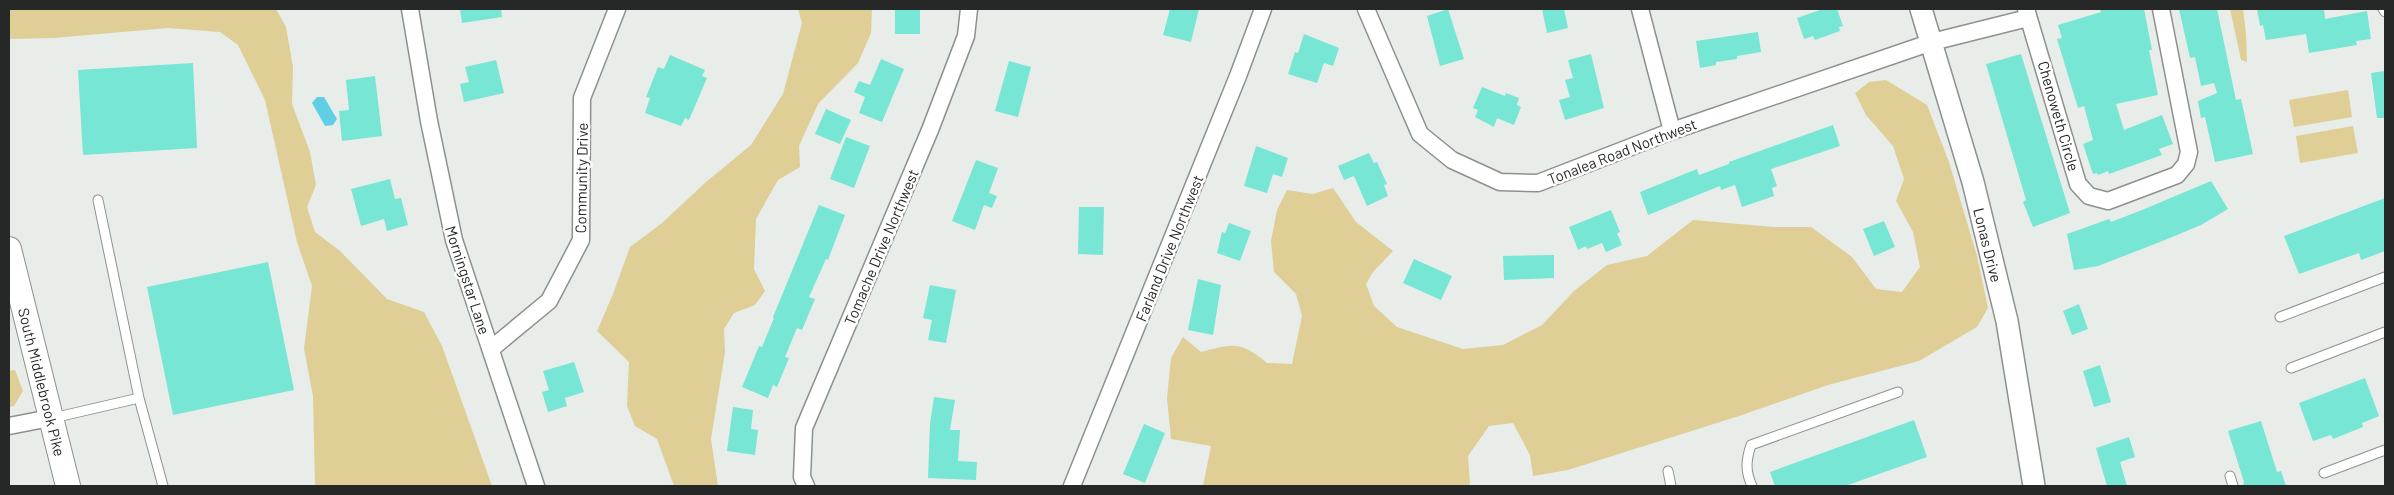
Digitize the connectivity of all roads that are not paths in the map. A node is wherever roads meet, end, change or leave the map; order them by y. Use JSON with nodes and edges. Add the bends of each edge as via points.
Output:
{"nodes":[{"id":1,"x":410,"y":9,"type":"edge"},
{"id":2,"x":617,"y":9,"type":"edge"},
{"id":3,"x":969,"y":9,"type":"edge"},
{"id":4,"x":1262,"y":9,"type":"edge"},
{"id":5,"x":1366,"y":9,"type":"edge"},
{"id":6,"x":1640,"y":9,"type":"edge"},
{"id":7,"x":1921,"y":9,"type":"edge"},
{"id":8,"x":2161,"y":9,"type":"edge"},
{"id":9,"x":2383,"y":9,"type":"edge"},
{"id":10,"x":2385,"y":12,"type":"edge"},
{"id":11,"x":2027,"y":13,"type":"edge"},
{"id":12,"x":1932,"y":42,"type":"junction"},
{"id":13,"x":1672,"y":131,"type":"junction"},
{"id":14,"x":98,"y":200,"type":"dead end"},
{"id":15,"x":9,"y":248,"type":"edge"},
{"id":16,"x":2385,"y":279,"type":"edge"},
{"id":17,"x":2280,"y":317,"type":"dead end"},
{"id":18,"x":2385,"y":332,"type":"edge"},
{"id":19,"x":490,"y":349,"type":"junction"},
{"id":20,"x":2290,"y":368,"type":"dead end"},
{"id":21,"x":1898,"y":392,"type":"dead end"},
{"id":22,"x":139,"y":398,"type":"junction"},
{"id":23,"x":50,"y":418,"type":"junction"},
{"id":24,"x":9,"y":426,"type":"edge"},
{"id":25,"x":2385,"y":450,"type":"edge"},
{"id":26,"x":1668,"y":470,"type":"dead end"},
{"id":27,"x":2324,"y":473,"type":"dead end"},
{"id":28,"x":2230,"y":476,"type":"dead end"},
{"id":29,"x":68,"y":486,"type":"edge"},
{"id":30,"x":163,"y":486,"type":"edge"},
{"id":31,"x":536,"y":486,"type":"edge"},
{"id":32,"x":806,"y":486,"type":"edge"},
{"id":33,"x":1072,"y":486,"type":"edge"},
{"id":34,"x":1672,"y":486,"type":"edge"},
{"id":35,"x":1752,"y":486,"type":"edge"},
{"id":36,"x":2034,"y":486,"type":"edge"},
{"id":37,"x":2233,"y":486,"type":"edge"}],
"edges":[{"from":1,"to":19,"type":"street","name":"Morningstar Lane","via":[[454,240]]},
{"from":2,"to":19,"type":"street","name":"Community Drive","via":[[582,98],[581,240],[550,301]]},
{"from":3,"to":32,"type":"street","name":"Tomache Drive Northwest","via":[[966,36],[930,130],[804,428],[802,477]]},
{"from":4,"to":33,"type":"street","name":"Farland Drive Northwest","via":[[1235,85]]},
{"from":5,"to":13,"type":"street","name":"Tonalea Road Northwest","via":[[1420,134],[1452,160],[1500,182],[1538,183]]},
{"from":6,"to":13,"type":"street"},
{"from":7,"to":12,"type":"street","name":"Lonas Drive"},
{"from":8,"to":11,"type":"street","name":"Chenoweth Circle","via":[[2189,152],[2186,164],[2177,175],[2108,201],[2089,196],[2078,184]]},
{"from":9,"to":10,"type":"lane"},
{"from":11,"to":12,"type":"street","name":"Tonalea Road Northwest"},
{"from":12,"to":13,"type":"street","name":"Tonalea Road Northwest"},
{"from":12,"to":36,"type":"street","name":"Lonas Drive","via":[[1973,182],[2007,321]]},
{"from":14,"to":22,"type":"lane"},
{"from":15,"to":23,"type":"main road","name":"South Middlebrook Pike"},
{"from":16,"to":17,"type":"lane"},
{"from":18,"to":20,"type":"lane"},
{"from":19,"to":31,"type":"street","name":"Morningstar Lane"},
{"from":21,"to":35,"type":"lane","via":[[1751,445],[1746,460]]},
{"from":22,"to":23,"type":"lane"},
{"from":22,"to":30,"type":"lane"},
{"from":23,"to":24,"type":"street"},
{"from":23,"to":29,"type":"main road","name":"South Middlebrook Pike"},
{"from":25,"to":27,"type":"lane"},
{"from":26,"to":34,"type":"lane"},
{"from":28,"to":37,"type":"lane"}]}
